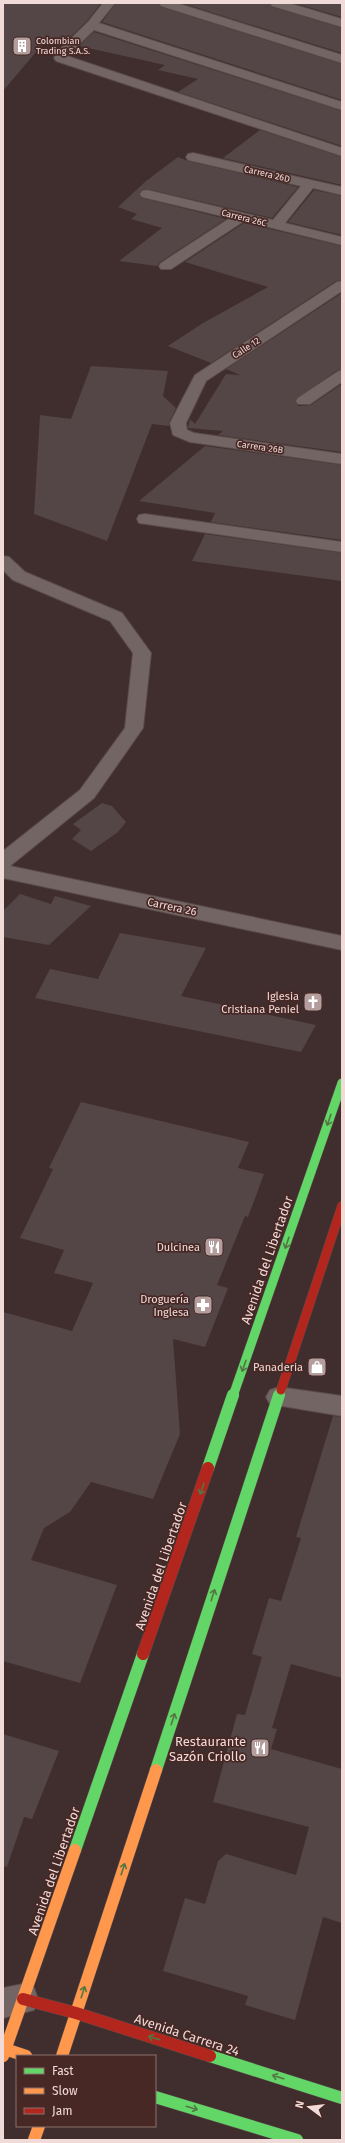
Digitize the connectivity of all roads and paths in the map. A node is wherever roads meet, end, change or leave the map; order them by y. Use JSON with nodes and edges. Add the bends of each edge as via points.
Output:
{"nodes":[{"id":1,"x":109,"y":3,"type":"edge"},
{"id":2,"x":165,"y":3,"type":"edge"},
{"id":3,"x":276,"y":3,"type":"edge"},
{"id":4,"x":323,"y":3,"type":"edge"},
{"id":5,"x":318,"y":15,"type":"junction"},
{"id":6,"x":342,"y":23,"type":"edge"},
{"id":7,"x":92,"y":25,"type":"junction"},
{"id":8,"x":342,"y":59,"type":"edge"},
{"id":9,"x":342,"y":106,"type":"edge"},
{"id":10,"x":342,"y":136,"type":"edge"},
{"id":11,"x":324,"y":146,"type":"junction"},
{"id":12,"x":342,"y":152,"type":"edge"},
{"id":13,"x":193,"y":157,"type":"dead end"},
{"id":14,"x":310,"y":184,"type":"junction"},
{"id":15,"x":342,"y":191,"type":"edge"},
{"id":16,"x":147,"y":194,"type":"dead end"},
{"id":17,"x":241,"y":217,"type":"junction"},
{"id":18,"x":276,"y":225,"type":"junction"},
{"id":19,"x":342,"y":241,"type":"edge"},
{"id":20,"x":166,"y":266,"type":"dead end"},
{"id":21,"x":342,"y":285,"type":"edge"},
{"id":22,"x":342,"y":375,"type":"edge"},
{"id":23,"x":335,"y":385,"type":"edge"},
{"id":24,"x":304,"y":401,"type":"dead end"},
{"id":25,"x":179,"y":432,"type":"joint"},
{"id":26,"x":342,"y":459,"type":"edge"},
{"id":27,"x":145,"y":519,"type":"dead end"},
{"id":28,"x":342,"y":547,"type":"edge"},
{"id":29,"x":3,"y":561,"type":"edge"},
{"id":30,"x":3,"y":861,"type":"edge"},
{"id":31,"x":3,"y":871,"type":"edge"},
{"id":32,"x":342,"y":943,"type":"edge"},
{"id":33,"x":342,"y":1083,"type":"edge"},
{"id":34,"x":342,"y":1206,"type":"edge"},
{"id":35,"x":278,"y":1396,"type":"junction"},
{"id":36,"x":342,"y":1406,"type":"edge"},
{"id":37,"x":13,"y":2001,"type":"edge"},
{"id":38,"x":76,"y":2013,"type":"junction"},
{"id":39,"x":9,"y":2052,"type":"edge"},
{"id":40,"x":62,"y":2055,"type":"edge"},
{"id":41,"x":156,"y":2097,"type":"edge"},
{"id":42,"x":342,"y":2098,"type":"edge"},
{"id":43,"x":39,"y":2127,"type":"edge"},
{"id":44,"x":34,"y":2140,"type":"edge"},
{"id":45,"x":297,"y":2140,"type":"edge"}],
"edges":[{"from":1,"to":7,"type":"street"},
{"from":2,"to":8,"type":"street"},
{"from":3,"to":5,"type":"street"},
{"from":4,"to":5,"type":"street"},
{"from":5,"to":6,"type":"street"},
{"from":7,"to":9,"type":"street"},
{"from":7,"to":11,"type":"street","via":[[60,58]]},
{"from":10,"to":11,"type":"street"},
{"from":11,"to":12,"type":"street"},
{"from":13,"to":14,"type":"street","name":"Carrera 26D"},
{"from":14,"to":15,"type":"street","name":"Carrera 26D"},
{"from":14,"to":18,"type":"street"},
{"from":16,"to":17,"type":"street","name":"Carrera 26C"},
{"from":17,"to":18,"type":"street","name":"Carrera 26C"},
{"from":17,"to":20,"type":"street"},
{"from":18,"to":19,"type":"street","name":"Carrera 26C"},
{"from":21,"to":25,"type":"street","name":"Calle 12","via":[[200,378],[178,423]]},
{"from":22,"to":23,"type":"street"},
{"from":23,"to":24,"type":"street"},
{"from":25,"to":26,"type":"street","name":"Carrera 26B","via":[[190,437]]},
{"from":27,"to":28,"type":"street"},
{"from":29,"to":30,"type":"street","via":[[19,576],[116,617],[142,653],[134,728],[87,794]]},
{"from":31,"to":32,"type":"street","name":"Carrera 26"},
{"from":33,"to":37,"type":"main road","name":"Avenida del Libertador","one_way":true},
{"from":34,"to":35,"type":"main road"},
{"from":35,"to":36,"type":"street"},
{"from":38,"to":35,"type":"main road","one_way":true},
{"from":37,"to":38,"type":"main road","name":"Avenida Carrera 24"},
{"from":37,"to":39,"type":"main road","name":"Avenida del Libertador"},
{"from":38,"to":40,"type":"main road"},
{"from":42,"to":38,"type":"main road","name":"Avenida Carrera 24","one_way":true},
{"from":41,"to":45,"type":"main road","one_way":true},
{"from":43,"to":44,"type":"main road"}]}
